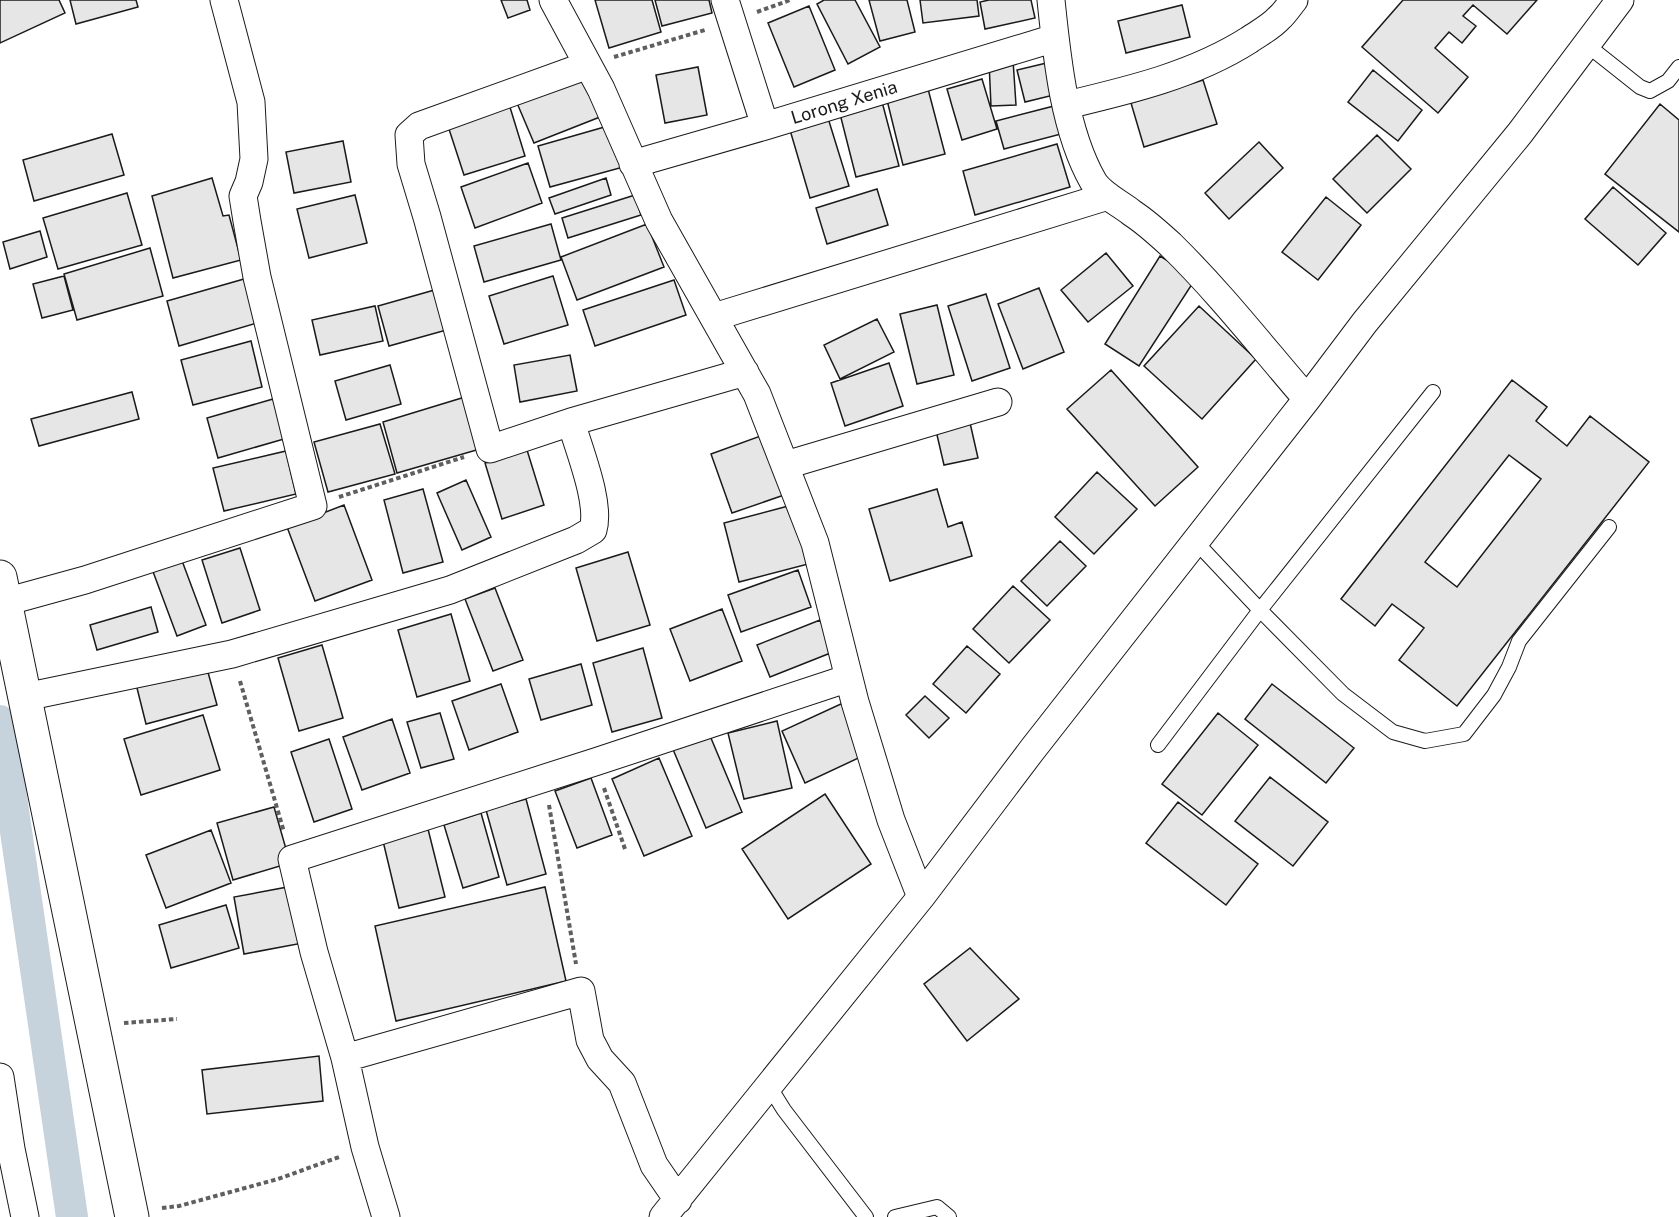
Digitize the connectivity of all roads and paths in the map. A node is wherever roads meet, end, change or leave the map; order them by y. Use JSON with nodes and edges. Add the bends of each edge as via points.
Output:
{"nodes":[{"id":1,"x":224,"y":0,"type":"edge"},
{"id":2,"x":553,"y":0,"type":"edge"},
{"id":3,"x":790,"y":0,"type":"edge"},
{"id":4,"x":1051,"y":0,"type":"edge"},
{"id":5,"x":1294,"y":0,"type":"edge"},
{"id":6,"x":1620,"y":0,"type":"edge"},
{"id":7,"x":729,"y":11,"type":"edge"},
{"id":8,"x":1055,"y":38,"type":"junction"},
{"id":9,"x":1587,"y":45,"type":"junction"},
{"id":10,"x":588,"y":65,"type":"junction"},
{"id":11,"x":1679,"y":67,"type":"edge"},
{"id":12,"x":1067,"y":105,"type":"junction"},
{"id":13,"x":765,"y":126,"type":"junction"},
{"id":14,"x":633,"y":164,"type":"junction"},
{"id":15,"x":1108,"y":196,"type":"junction"},
{"id":16,"x":714,"y":317,"type":"junction"},
{"id":17,"x":745,"y":372,"type":"junction"},
{"id":18,"x":1433,"y":392,"type":"dead end"},
{"id":19,"x":1307,"y":399,"type":"junction"},
{"id":20,"x":998,"y":402,"type":"dead end"},
{"id":21,"x":571,"y":422,"type":"junction"},
{"id":22,"x":490,"y":449,"type":"junction"},
{"id":23,"x":786,"y":465,"type":"junction"},
{"id":24,"x":313,"y":506,"type":"junction"},
{"id":25,"x":1609,"y":526,"type":"dead end"},
{"id":26,"x":1195,"y":541,"type":"junction"},
{"id":27,"x":2,"y":590,"type":"edge"},
{"id":28,"x":1260,"y":610,"type":"junction"},
{"id":29,"x":232,"y":654,"type":"junction"},
{"id":30,"x":849,"y":678,"type":"junction"},
{"id":31,"x":25,"y":697,"type":"junction"},
{"id":32,"x":1158,"y":745,"type":"dead end"},
{"id":33,"x":595,"y":762,"type":"junction"},
{"id":34,"x":544,"y":778,"type":"junction"},
{"id":35,"x":625,"y":849,"type":"dead end"},
{"id":36,"x":291,"y":859,"type":"junction"},
{"id":37,"x":921,"y":897,"type":"junction"},
{"id":38,"x":581,"y":991,"type":"junction"},
{"id":39,"x":177,"y":1019,"type":"dead end"},
{"id":40,"x":93,"y":1026,"type":"junction"},
{"id":41,"x":345,"y":1058,"type":"junction"},
{"id":42,"x":0,"y":1077,"type":"edge"},
{"id":43,"x":769,"y":1086,"type":"junction"},
{"id":44,"x":365,"y":1147,"type":"junction"},
{"id":45,"x":671,"y":1209,"type":"edge"},
{"id":46,"x":142,"y":1213,"type":"edge"},
{"id":47,"x":25,"y":1217,"type":"edge"},
{"id":48,"x":386,"y":1217,"type":"edge"},
{"id":49,"x":866,"y":1217,"type":"edge"},
{"id":50,"x":895,"y":1217,"type":"edge"},
{"id":51,"x":949,"y":1217,"type":"edge"}],
"edges":[{"from":1,"to":24,"type":"street","via":[[251,102],[254,159],[243,196],[247,221]]},
{"from":2,"to":10,"type":"street"},
{"from":3,"to":7,"type":"path"},
{"from":4,"to":8,"type":"street"},
{"from":5,"to":12,"type":"street","via":[[1262,32],[1207,63],[1143,87]]},
{"from":6,"to":9,"type":"street"},
{"from":7,"to":10,"type":"path"},
{"from":7,"to":13,"type":"street"},
{"from":8,"to":12,"type":"street"},
{"from":8,"to":13,"type":"street","name":"Lorong Xenia"},
{"from":9,"to":11,"type":"lane","via":[[1650,91],[1668,81]]},
{"from":9,"to":19,"type":"street"},
{"from":10,"to":14,"type":"street"},
{"from":10,"to":22,"type":"street","via":[[419,126],[409,135],[411,164]]},
{"from":12,"to":15,"type":"street","via":[[1075,138],[1094,183]]},
{"from":13,"to":14,"type":"street","name":"Lorong Xenia"},
{"from":14,"to":16,"type":"street","via":[[659,221]]},
{"from":15,"to":16,"type":"street"},
{"from":15,"to":19,"type":"street","via":[[1138,217],[1197,271]]},
{"from":16,"to":17,"type":"street"},
{"from":17,"to":21,"type":"street"},
{"from":17,"to":23,"type":"street"},
{"from":18,"to":28,"type":"lane"},
{"from":19,"to":26,"type":"street"},
{"from":20,"to":23,"type":"street"},
{"from":21,"to":22,"type":"street"},
{"from":21,"to":29,"type":"street","via":[[594,500],[593,530],[450,590]]},
{"from":22,"to":24,"type":"path"},
{"from":23,"to":30,"type":"street","via":[[815,543]]},
{"from":24,"to":27,"type":"street","via":[[85,580]]},
{"from":25,"to":28,"type":"lane","via":[[1519,641],[1494,695],[1464,734],[1425,741],[1393,732],[1343,694]]},
{"from":26,"to":28,"type":"lane"},
{"from":26,"to":37,"type":"street"},
{"from":27,"to":31,"type":"main road"},
{"from":28,"to":32,"type":"lane"},
{"from":29,"to":31,"type":"street"},
{"from":29,"to":36,"type":"path"},
{"from":30,"to":33,"type":"street"},
{"from":30,"to":37,"type":"street","via":[[891,820]]},
{"from":31,"to":40,"type":"main road"},
{"from":33,"to":34,"type":"street"},
{"from":33,"to":35,"type":"path"},
{"from":34,"to":36,"type":"street"},
{"from":34,"to":38,"type":"path"},
{"from":36,"to":41,"type":"street"},
{"from":37,"to":43,"type":"street"},
{"from":38,"to":41,"type":"street"},
{"from":38,"to":45,"type":"street","via":[[590,1040],[600,1059],[622,1083]]},
{"from":39,"to":40,"type":"path"},
{"from":40,"to":46,"type":"main road"},
{"from":41,"to":44,"type":"street"},
{"from":42,"to":47,"type":"street"},
{"from":43,"to":45,"type":"street"},
{"from":43,"to":49,"type":"lane"},
{"from":44,"to":46,"type":"path","via":[[278,1179]]},
{"from":44,"to":48,"type":"street"},
{"from":50,"to":51,"type":"lane","via":[[936,1207]]}]}
